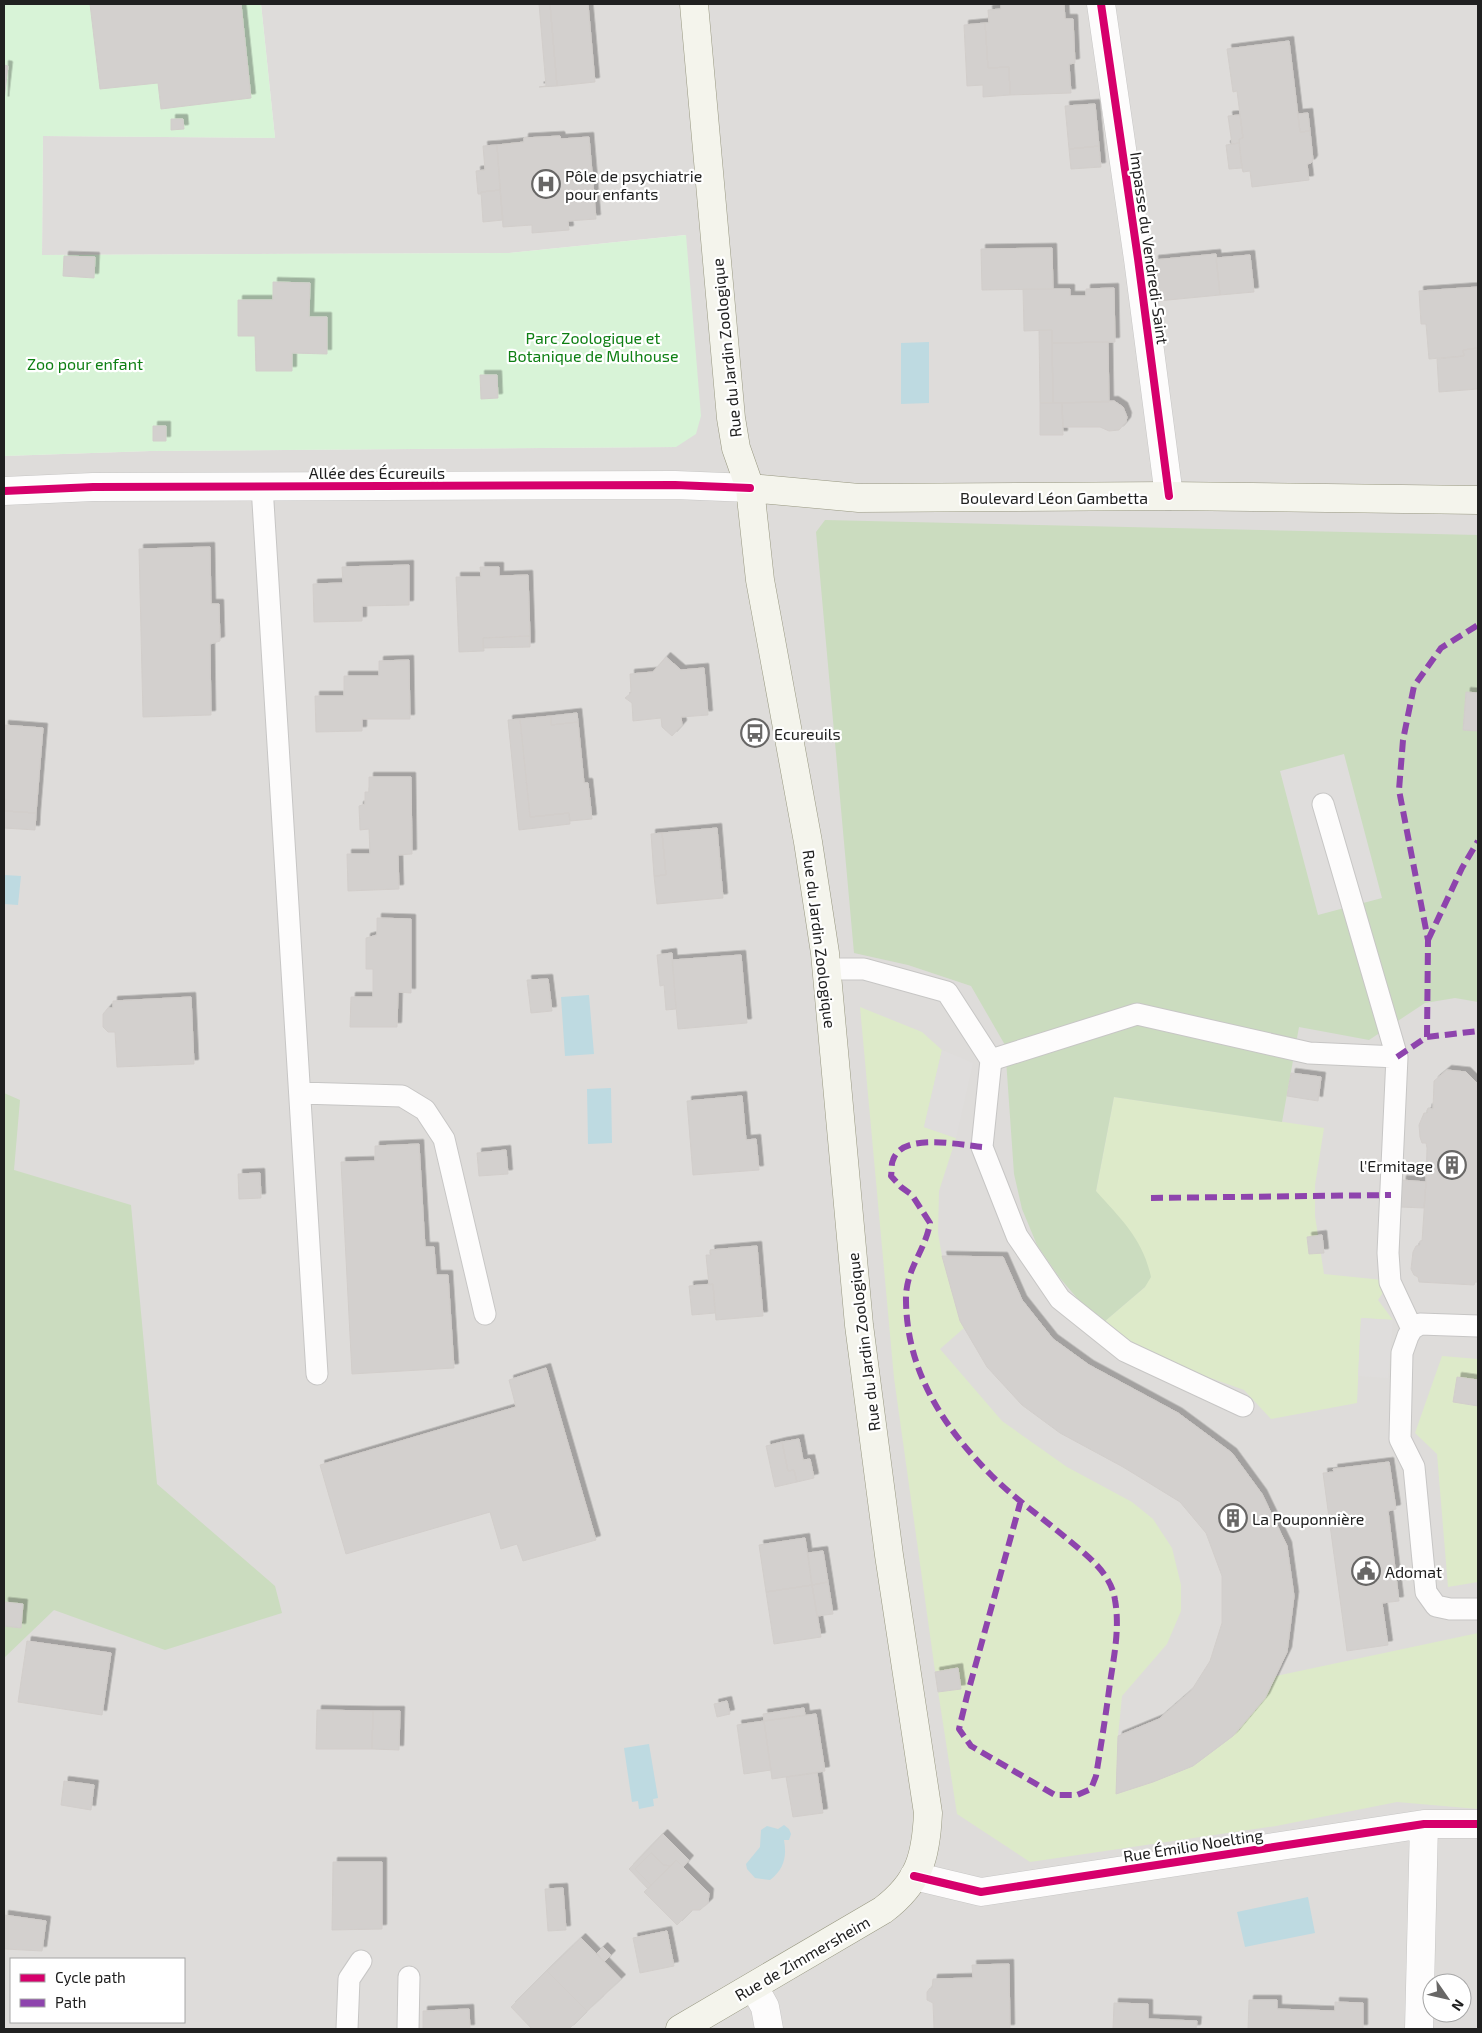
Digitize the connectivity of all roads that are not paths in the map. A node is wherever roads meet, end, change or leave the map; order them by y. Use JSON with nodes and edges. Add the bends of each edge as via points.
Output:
{"nodes":[{"id":1,"x":694,"y":4,"type":"edge"},
{"id":2,"x":1101,"y":4,"type":"edge"},
{"id":3,"x":262,"y":486,"type":"junction"},
{"id":4,"x":750,"y":488,"type":"junction"},
{"id":5,"x":4,"y":492,"type":"edge"},
{"id":6,"x":1169,"y":496,"type":"junction"},
{"id":7,"x":1478,"y":500,"type":"edge"},
{"id":8,"x":1323,"y":804,"type":"dead end"},
{"id":9,"x":826,"y":969,"type":"junction"},
{"id":10,"x":1397,"y":1057,"type":"junction"},
{"id":11,"x":991,"y":1060,"type":"junction"},
{"id":12,"x":300,"y":1093,"type":"junction"},
{"id":13,"x":485,"y":1314,"type":"dead end"},
{"id":14,"x":1478,"y":1326,"type":"edge"},
{"id":15,"x":1412,"y":1329,"type":"junction"},
{"id":16,"x":317,"y":1374,"type":"dead end"},
{"id":17,"x":1243,"y":1406,"type":"dead end"},
{"id":18,"x":1478,"y":1609,"type":"edge"},
{"id":19,"x":1424,"y":1824,"type":"junction"},
{"id":20,"x":1478,"y":1824,"type":"edge"},
{"id":21,"x":914,"y":1876,"type":"junction"},
{"id":22,"x":361,"y":1961,"type":"dead end"},
{"id":23,"x":409,"y":1977,"type":"dead end"},
{"id":24,"x":754,"y":1987,"type":"junction"},
{"id":25,"x":347,"y":2029,"type":"edge"},
{"id":26,"x":408,"y":2029,"type":"edge"},
{"id":27,"x":680,"y":2029,"type":"edge"},
{"id":28,"x":769,"y":2029,"type":"edge"},
{"id":29,"x":1419,"y":2029,"type":"edge"}],
"edges":[{"from":1,"to":4,"type":"main road","name":"Rue du Jardin Zoologique","via":[[731,418],[736,448]]},
{"from":2,"to":6,"type":"street","name":"Impasse du Vendredi-Saint"},
{"from":3,"to":4,"type":"street","name":"Allée des Écureuils","via":[[675,485]]},
{"from":3,"to":5,"type":"street","name":"Allée des Écureuils","via":[[93,487]]},
{"from":3,"to":12,"type":"lane"},
{"from":4,"to":6,"type":"main road","name":"Boulevard Léon Gambetta","via":[[859,498]]},
{"from":4,"to":9,"type":"main road","name":"Rue du Jardin Zoologique","via":[[760,580],[808,842]]},
{"from":6,"to":7,"type":"main road","name":"Boulevard Léon Gambetta"},
{"from":8,"to":10,"type":"lane"},
{"from":9,"to":11,"type":"lane","via":[[864,969],[947,992]]},
{"from":9,"to":21,"type":"main road","name":"Rue du Jardin Zoologique","via":[[859,1325],[889,1555],[928,1812],[927,1841]]},
{"from":10,"to":11,"type":"lane","via":[[1309,1053],[1137,1014]]},
{"from":10,"to":15,"type":"lane","via":[[1388,1253],[1390,1282]]},
{"from":11,"to":17,"type":"lane","via":[[982,1148],[1017,1236],[1060,1298],[1125,1351]]},
{"from":12,"to":13,"type":"lane","via":[[402,1096],[425,1110],[444,1139]]},
{"from":12,"to":16,"type":"lane"},
{"from":14,"to":15,"type":"lane","via":[[1420,1324]]},
{"from":15,"to":18,"type":"lane","via":[[1402,1353],[1400,1439],[1414,1468],[1426,1592],[1436,1606]]},
{"from":19,"to":20,"type":"street","name":"Rue Émilio Noelting"},
{"from":19,"to":21,"type":"street","name":"Rue Émilio Noelting","via":[[981,1892]]},
{"from":19,"to":29,"type":"street"},
{"from":21,"to":24,"type":"main road","name":"Rue de Zimmersheim","via":[[907,1889],[884,1910]]},
{"from":22,"to":25,"type":"lane","via":[[349,1979]]},
{"from":23,"to":26,"type":"lane"},
{"from":24,"to":27,"type":"main road","name":"Rue de Zimmersheim"},
{"from":24,"to":28,"type":"street","via":[[765,2007]]}]}
